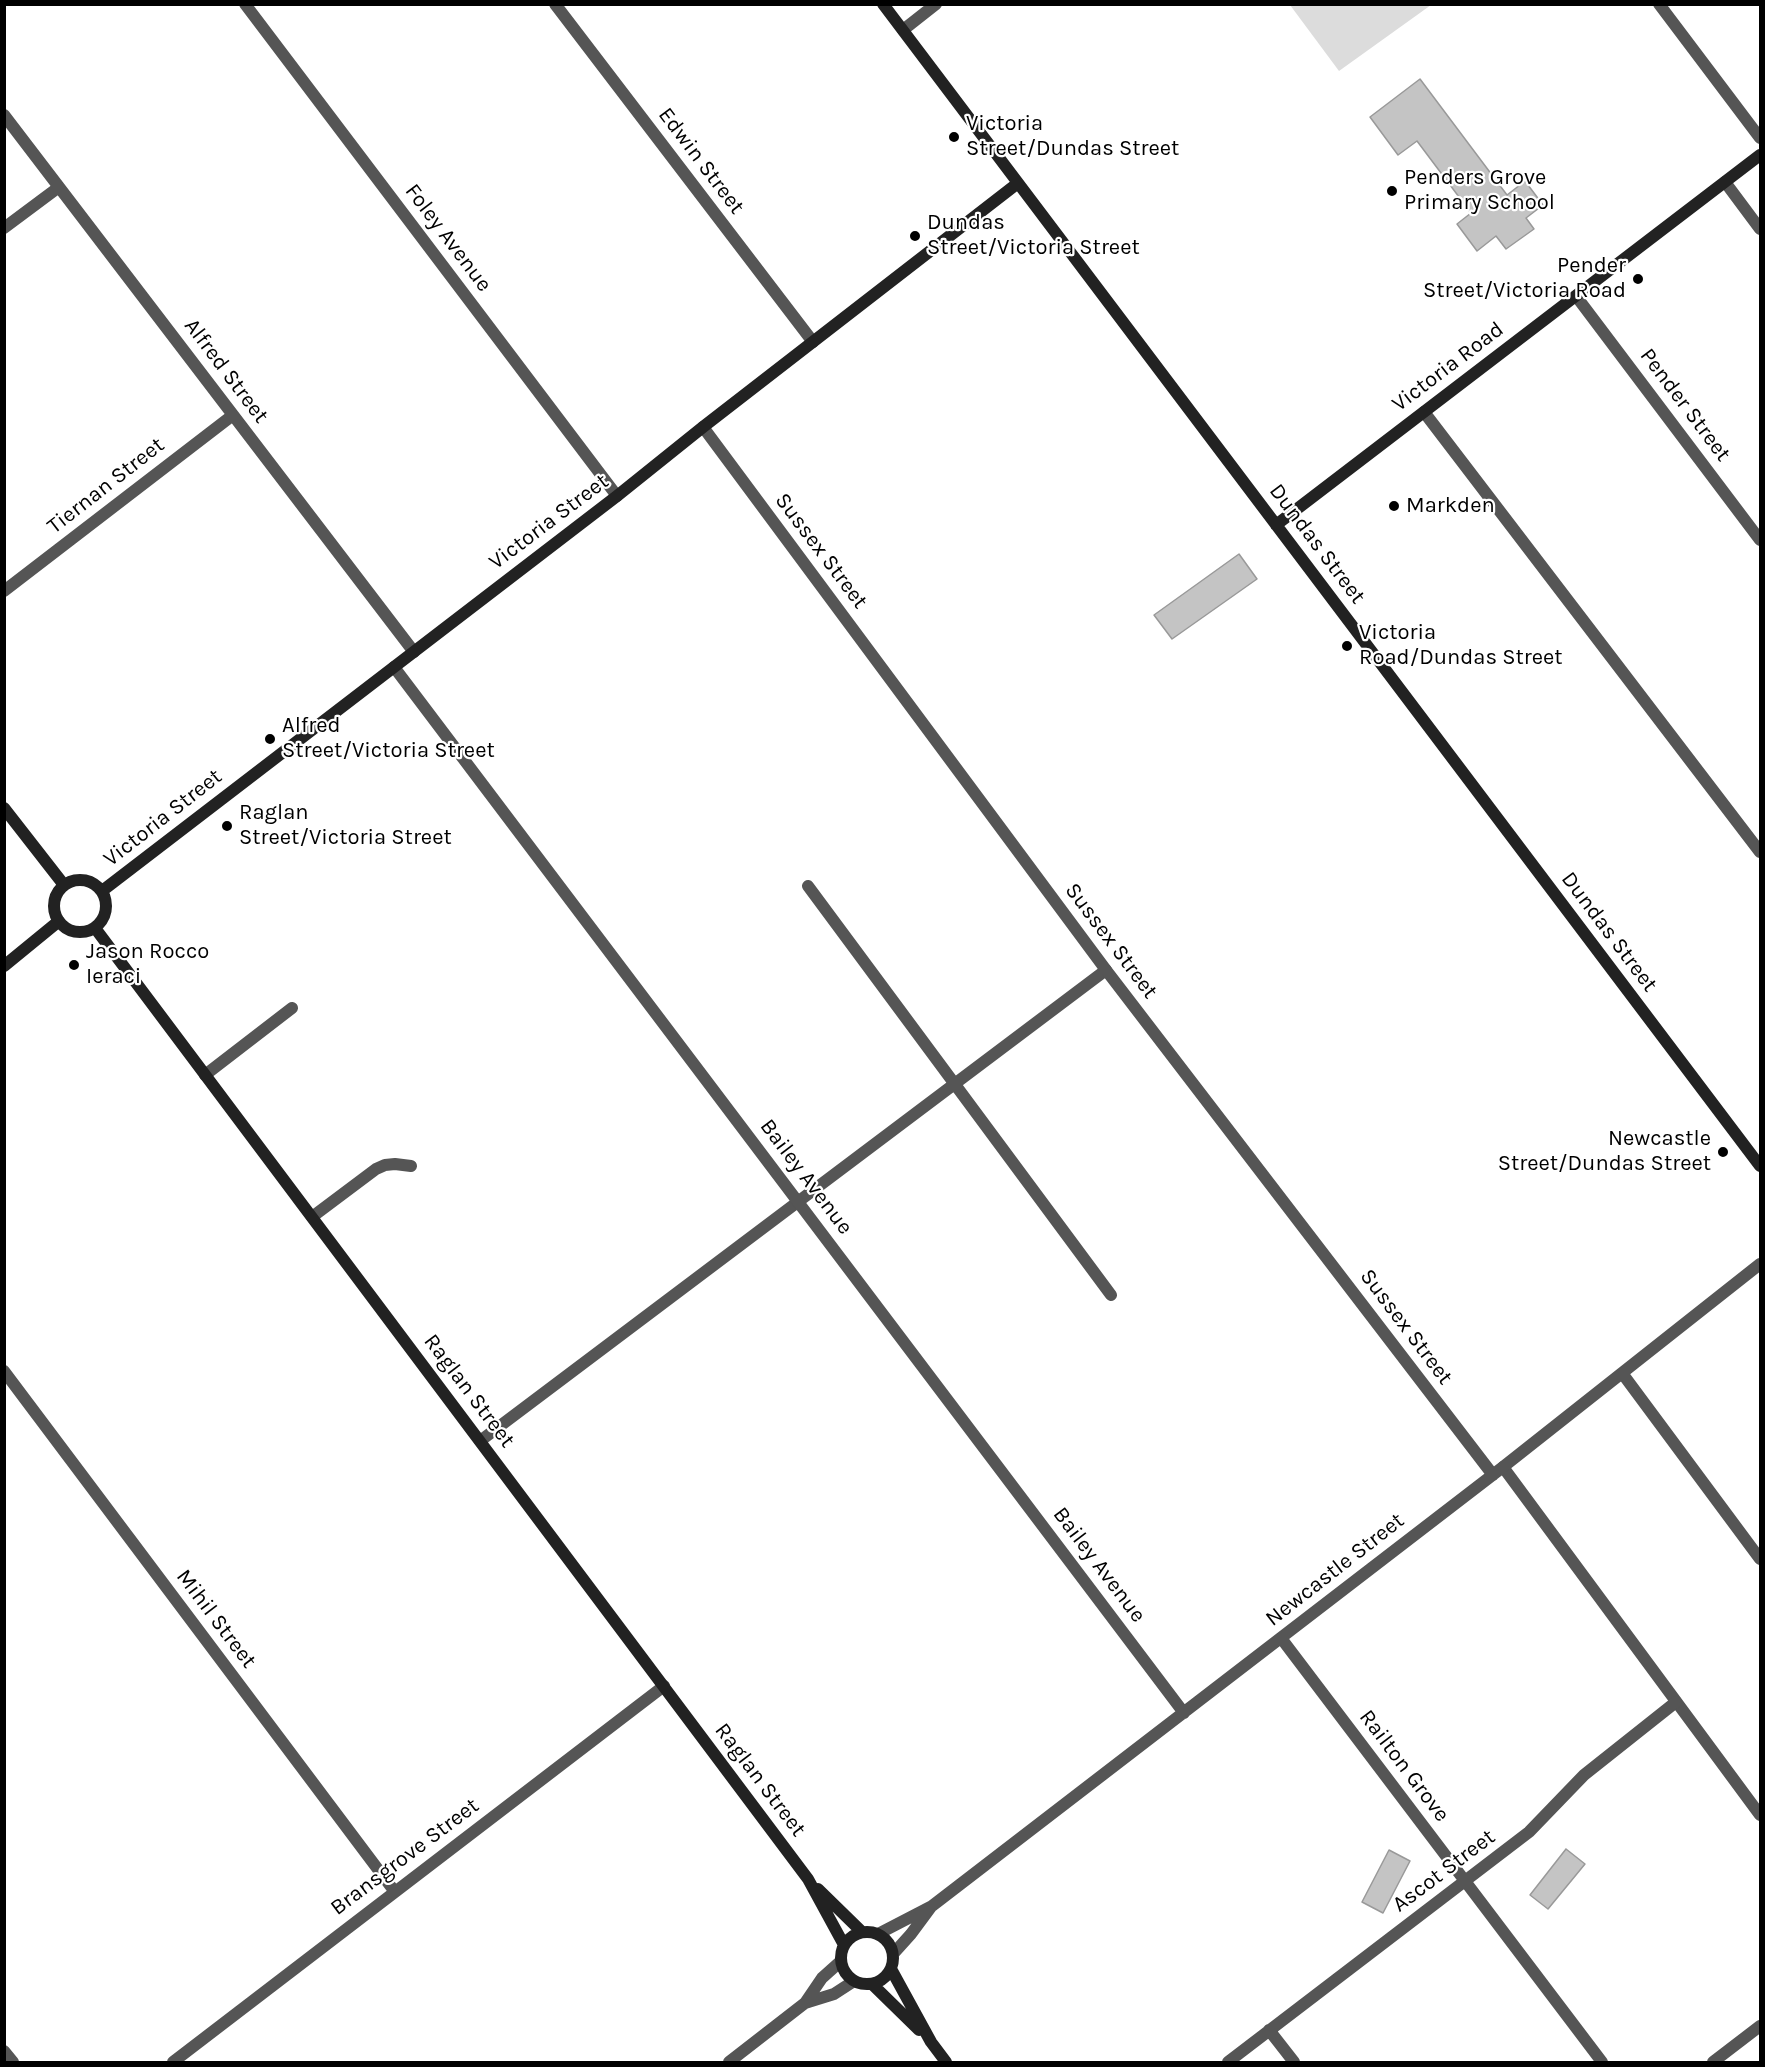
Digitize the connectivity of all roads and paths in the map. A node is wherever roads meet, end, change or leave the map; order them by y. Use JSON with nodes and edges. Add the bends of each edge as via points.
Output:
{"nodes":[{"id":1,"x":245,"y":4,"type":"edge"},
{"id":2,"x":555,"y":4,"type":"edge"},
{"id":3,"x":883,"y":4,"type":"edge"},
{"id":4,"x":936,"y":4,"type":"edge"},
{"id":5,"x":1659,"y":4,"type":"edge"},
{"id":6,"x":903,"y":30,"type":"junction"},
{"id":7,"x":4,"y":115,"type":"edge"},
{"id":8,"x":1761,"y":138,"type":"edge"},
{"id":9,"x":1761,"y":155,"type":"edge"},
{"id":10,"x":1725,"y":182,"type":"junction"},
{"id":11,"x":1018,"y":183,"type":"junction"},
{"id":12,"x":59,"y":187,"type":"junction"},
{"id":13,"x":4,"y":228,"type":"edge"},
{"id":14,"x":1761,"y":229,"type":"edge"},
{"id":15,"x":1576,"y":296,"type":"junction"},
{"id":16,"x":813,"y":342,"type":"junction"},
{"id":17,"x":1424,"y":412,"type":"junction"},
{"id":18,"x":233,"y":415,"type":"junction"},
{"id":19,"x":703,"y":427,"type":"junction"},
{"id":20,"x":617,"y":496,"type":"junction"},
{"id":21,"x":1276,"y":525,"type":"junction"},
{"id":22,"x":1761,"y":540,"type":"edge"},
{"id":23,"x":4,"y":591,"type":"edge"},
{"id":24,"x":414,"y":652,"type":"junction"},
{"id":25,"x":394,"y":667,"type":"junction"},
{"id":26,"x":4,"y":808,"type":"edge"},
{"id":27,"x":1761,"y":852,"type":"edge"},
{"id":28,"x":64,"y":885,"type":"junction"},
{"id":29,"x":808,"y":886,"type":"dead end"},
{"id":30,"x":102,"y":891,"type":"junction"},
{"id":31,"x":59,"y":921,"type":"junction"},
{"id":32,"x":95,"y":928,"type":"junction"},
{"id":33,"x":4,"y":966,"type":"edge"},
{"id":34,"x":1106,"y":970,"type":"junction"},
{"id":35,"x":292,"y":1008,"type":"dead end"},
{"id":36,"x":206,"y":1075,"type":"junction"},
{"id":37,"x":955,"y":1085,"type":"junction"},
{"id":38,"x":411,"y":1166,"type":"dead end"},
{"id":39,"x":1761,"y":1166,"type":"edge"},
{"id":40,"x":798,"y":1201,"type":"junction"},
{"id":41,"x":312,"y":1217,"type":"junction"},
{"id":42,"x":1761,"y":1264,"type":"edge"},
{"id":43,"x":1111,"y":1295,"type":"dead end"},
{"id":44,"x":4,"y":1371,"type":"edge"},
{"id":45,"x":1622,"y":1372,"type":"junction"},
{"id":46,"x":480,"y":1441,"type":"junction"},
{"id":47,"x":1498,"y":1471,"type":"junction"},
{"id":48,"x":1761,"y":1559,"type":"edge"},
{"id":49,"x":1281,"y":1638,"type":"junction"},
{"id":50,"x":664,"y":1686,"type":"junction"},
{"id":51,"x":1676,"y":1702,"type":"junction"},
{"id":52,"x":1184,"y":1713,"type":"junction"},
{"id":53,"x":1761,"y":1815,"type":"edge"},
{"id":54,"x":808,"y":1879,"type":"junction"},
{"id":55,"x":1465,"y":1882,"type":"junction"},
{"id":56,"x":395,"y":1892,"type":"junction"},
{"id":57,"x":932,"y":1906,"type":"junction"},
{"id":58,"x":862,"y":1932,"type":"junction"},
{"id":59,"x":878,"y":1934,"type":"junction"},
{"id":60,"x":844,"y":1945,"type":"junction"},
{"id":61,"x":893,"y":1954,"type":"junction"},
{"id":62,"x":841,"y":1961,"type":"junction"},
{"id":63,"x":891,"y":1969,"type":"junction"},
{"id":64,"x":854,"y":1981,"type":"junction"},
{"id":65,"x":872,"y":1984,"type":"junction"},
{"id":66,"x":805,"y":2003,"type":"junction"},
{"id":67,"x":1761,"y":2026,"type":"edge"},
{"id":68,"x":1269,"y":2030,"type":"junction"},
{"id":69,"x":931,"y":2042,"type":"junction"},
{"id":70,"x":4,"y":2051,"type":"edge"},
{"id":71,"x":743,"y":2058,"type":"edge"},
{"id":72,"x":13,"y":2062,"type":"edge"},
{"id":73,"x":173,"y":2062,"type":"edge"},
{"id":74,"x":729,"y":2062,"type":"edge"},
{"id":75,"x":946,"y":2062,"type":"edge"},
{"id":76,"x":1228,"y":2062,"type":"edge"},
{"id":77,"x":1294,"y":2062,"type":"edge"},
{"id":78,"x":1602,"y":2062,"type":"edge"},
{"id":79,"x":1713,"y":2062,"type":"edge"}],
"edges":[{"from":1,"to":20,"type":"street","name":"Foley Avenue"},
{"from":2,"to":16,"type":"street","name":"Edwin Street"},
{"from":3,"to":6,"type":"street","name":"Dundas Street"},
{"from":4,"to":6,"type":"street"},
{"from":5,"to":8,"type":"street"},
{"from":6,"to":11,"type":"street","name":"Dundas Street"},
{"from":7,"to":12,"type":"street","name":"Alfred Street"},
{"from":9,"to":10,"type":"street","name":"Victoria Road"},
{"from":10,"to":14,"type":"street"},
{"from":10,"to":15,"type":"street","name":"Victoria Road"},
{"from":11,"to":16,"type":"street","name":"Victoria Street"},
{"from":11,"to":21,"type":"street","name":"Dundas Street"},
{"from":12,"to":13,"type":"street"},
{"from":12,"to":18,"type":"street","name":"Alfred Street"},
{"from":15,"to":17,"type":"street","name":"Victoria Road"},
{"from":15,"to":22,"type":"street","name":"Pender Street"},
{"from":16,"to":19,"type":"street","name":"Victoria Street"},
{"from":17,"to":21,"type":"street","name":"Victoria Road"},
{"from":17,"to":27,"type":"street"},
{"from":18,"to":23,"type":"street","name":"Tiernan Street"},
{"from":18,"to":24,"type":"street","name":"Alfred Street"},
{"from":19,"to":20,"type":"street","name":"Victoria Street"},
{"from":19,"to":34,"type":"street","name":"Sussex Street"},
{"from":20,"to":24,"type":"street","name":"Victoria Street"},
{"from":21,"to":39,"type":"street","name":"Dundas Street"},
{"from":24,"to":25,"type":"street","name":"Victoria Street"},
{"from":25,"to":30,"type":"street","name":"Victoria Street"},
{"from":25,"to":40,"type":"street","name":"Bailey Avenue"},
{"from":26,"to":28,"type":"street"},
{"from":28,"to":30,"type":"street","via":[[88,881]]},
{"from":28,"to":31,"type":"street","via":[[54,906]]},
{"from":29,"to":37,"type":"street"},
{"from":30,"to":32,"type":"street","via":[[106,907]]},
{"from":31,"to":32,"type":"street","via":[[76,932]]},
{"from":31,"to":33,"type":"street"},
{"from":32,"to":36,"type":"street","name":"Raglan Street"},
{"from":34,"to":37,"type":"street"},
{"from":34,"to":47,"type":"street","name":"Sussex Street"},
{"from":35,"to":36,"type":"street"},
{"from":36,"to":41,"type":"street","name":"Raglan Street"},
{"from":37,"to":40,"type":"street"},
{"from":37,"to":43,"type":"street"},
{"from":38,"to":41,"type":"street","via":[[395,1164],[376,1169]]},
{"from":40,"to":46,"type":"street"},
{"from":40,"to":52,"type":"street","name":"Bailey Avenue"},
{"from":41,"to":46,"type":"street","name":"Raglan Street"},
{"from":42,"to":45,"type":"street","name":"Newcastle Street"},
{"from":44,"to":56,"type":"street","name":"Mihil Street"},
{"from":45,"to":47,"type":"street","name":"Newcastle Street"},
{"from":45,"to":48,"type":"street"},
{"from":46,"to":50,"type":"street","name":"Raglan Street"},
{"from":47,"to":49,"type":"street","name":"Newcastle Street"},
{"from":47,"to":51,"type":"street","name":"Sussex Street"},
{"from":49,"to":52,"type":"street","name":"Newcastle Street"},
{"from":49,"to":55,"type":"street","name":"Railton Grove"},
{"from":50,"to":54,"type":"street","name":"Raglan Street"},
{"from":50,"to":56,"type":"street","name":"Bransgrove Street"},
{"from":51,"to":53,"type":"street","name":"Sussex Street"},
{"from":51,"to":55,"type":"street","name":"Ascot Street","via":[[1584,1775],[1529,1832]]},
{"from":52,"to":57,"type":"street","name":"Newcastle Street"},
{"from":54,"to":58,"type":"street","name":"Raglan Street"},
{"from":54,"to":60,"type":"street","name":"Raglan Street"},
{"from":55,"to":68,"type":"street","name":"Ascot Street"},
{"from":55,"to":78,"type":"street","name":"Railton Grove"},
{"from":56,"to":73,"type":"street","name":"Bransgrove Street"},
{"from":57,"to":59,"type":"street","name":"Newcastle Street"},
{"from":57,"to":61,"type":"street","name":"Newcastle Street"},
{"from":58,"to":59,"type":"street"},
{"from":58,"to":60,"type":"street"},
{"from":59,"to":61,"type":"street","via":[[888,1942]]},
{"from":60,"to":62,"type":"street"},
{"from":61,"to":63,"type":"street"},
{"from":62,"to":64,"type":"street"},
{"from":62,"to":66,"type":"street","via":[[822,1978]]},
{"from":63,"to":65,"type":"street","via":[[882,1980]]},
{"from":63,"to":69,"type":"street"},
{"from":64,"to":65,"type":"street"},
{"from":64,"to":66,"type":"street","via":[[834,1994]]},
{"from":65,"to":69,"type":"street"},
{"from":66,"to":71,"type":"street"},
{"from":67,"to":79,"type":"street"},
{"from":68,"to":76,"type":"street","name":"Ascot Street"},
{"from":68,"to":77,"type":"street"},
{"from":69,"to":75,"type":"street"},
{"from":70,"to":72,"type":"street"},
{"from":71,"to":74,"type":"street"}]}
